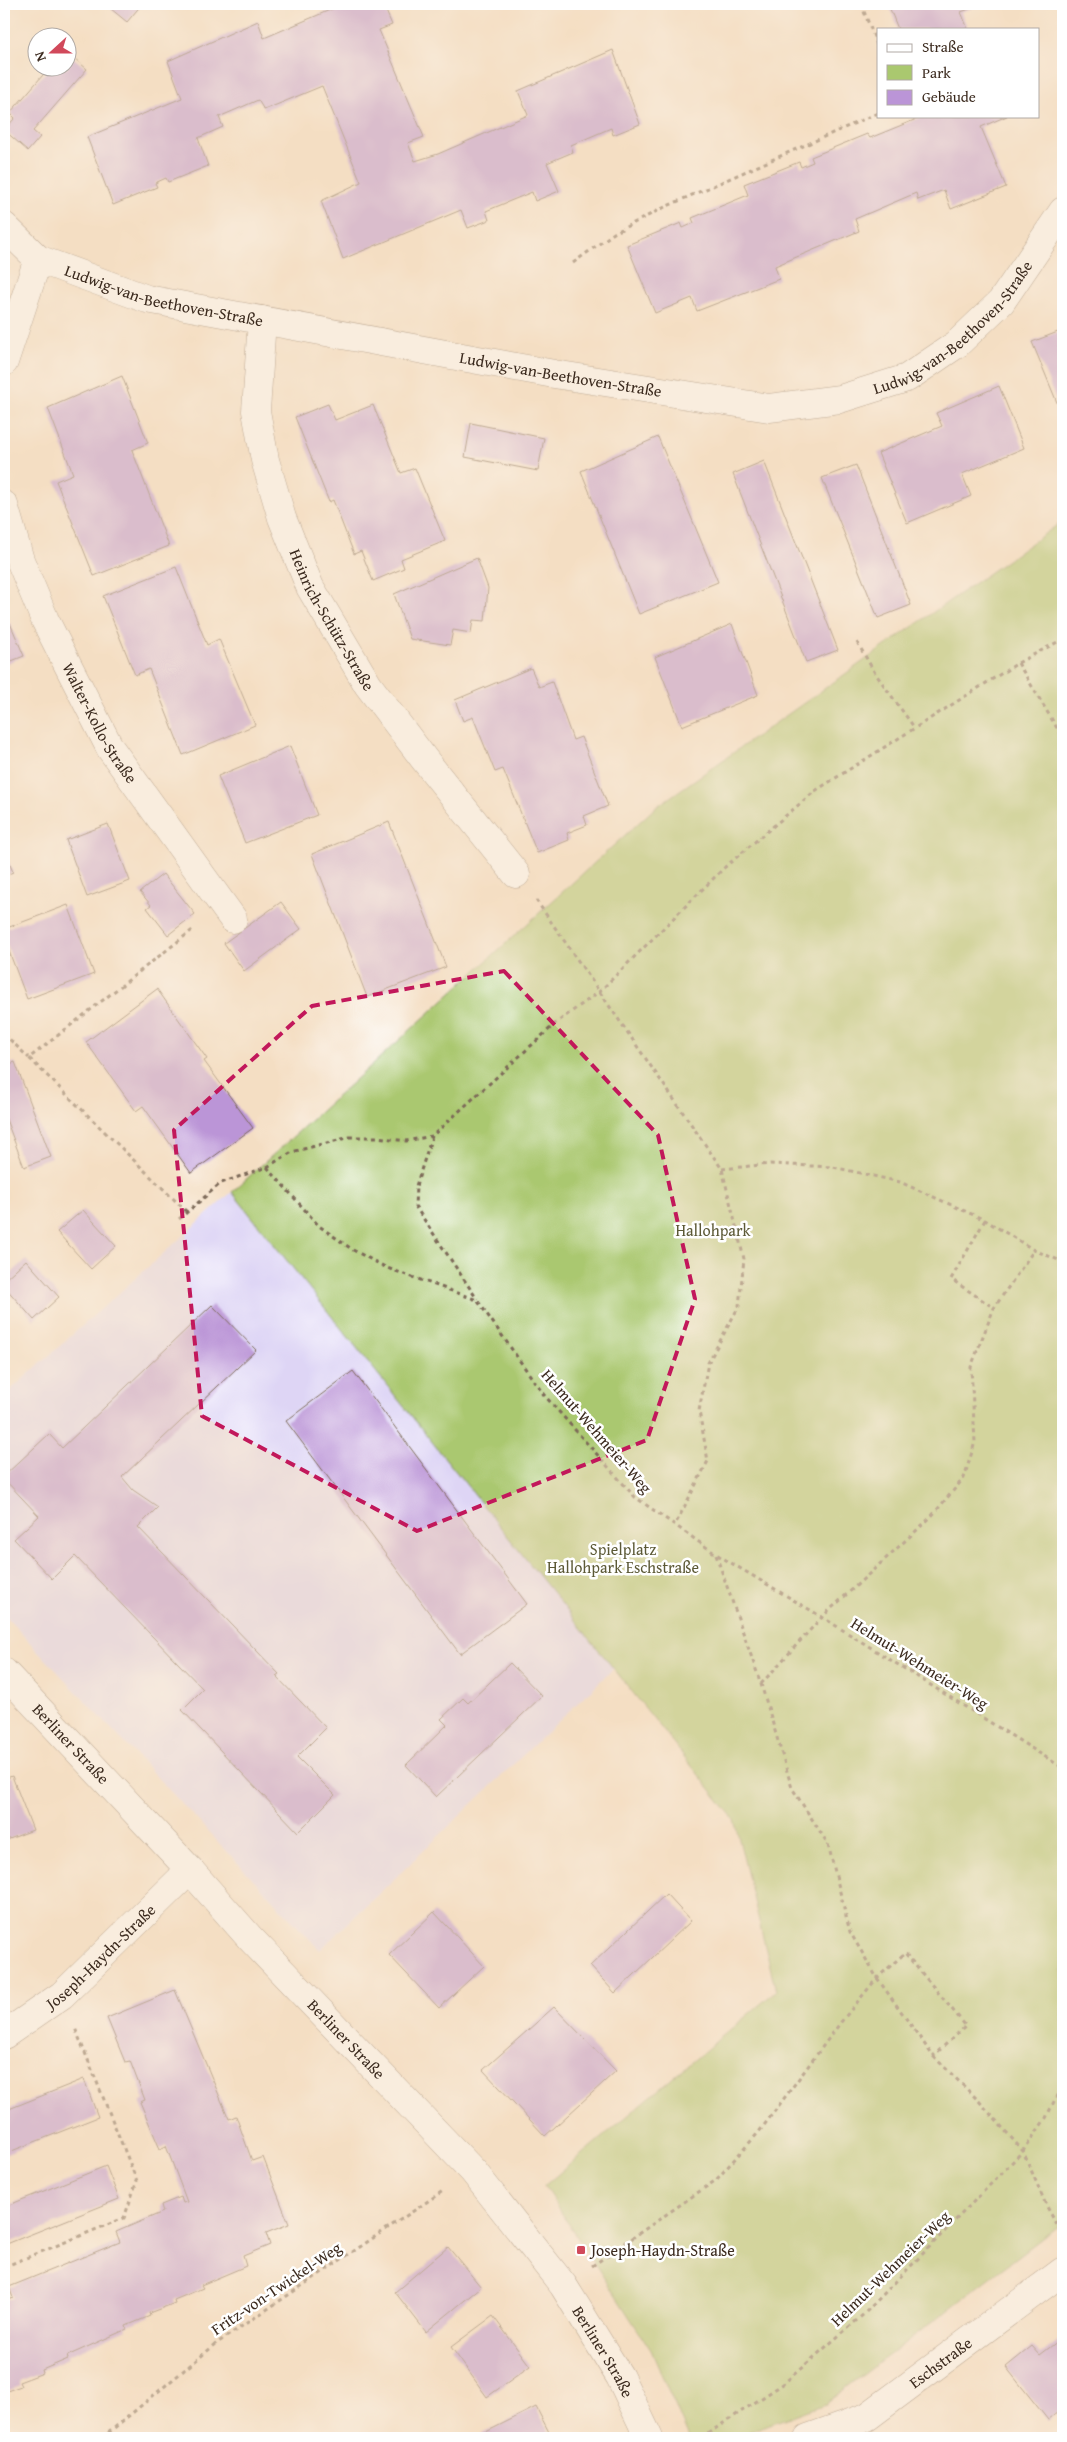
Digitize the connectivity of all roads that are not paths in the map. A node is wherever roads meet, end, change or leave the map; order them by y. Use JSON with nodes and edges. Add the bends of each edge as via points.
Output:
{"nodes":[{"id":1,"x":1063,"y":211,"type":"edge"},
{"id":2,"x":4,"y":226,"type":"edge"},
{"id":3,"x":38,"y":259,"type":"junction"},
{"id":4,"x":262,"y":320,"type":"junction"},
{"id":5,"x":4,"y":362,"type":"edge"},
{"id":6,"x":4,"y":505,"type":"edge"},
{"id":7,"x":516,"y":874,"type":"road end"},
{"id":8,"x":228,"y":912,"type":"road end"},
{"id":9,"x":4,"y":1672,"type":"edge"},
{"id":10,"x":190,"y":1870,"type":"junction"},
{"id":11,"x":4,"y":2035,"type":"edge"},
{"id":12,"x":1063,"y":2271,"type":"edge"},
{"id":13,"x":649,"y":2438,"type":"edge"},
{"id":14,"x":808,"y":2438,"type":"edge"}],
"edges":[{"from":1,"to":4,"type":"street","name":"Ludwig-van-Beethoven-Straße","via":[[1001,302],[957,344],[907,378],[840,399],[770,408],[633,388]]},
{"from":2,"to":3,"type":"street","name":"Ludwig-van-Beethoven-Straße"},
{"from":3,"to":4,"type":"street","name":"Ludwig-van-Beethoven-Straße","via":[[148,299]]},
{"from":3,"to":5,"type":"street"},
{"from":4,"to":7,"type":"street","name":"Heinrich-Schütz-Straße","via":[[256,411],[261,440],[282,518],[310,587],[368,685]]},
{"from":6,"to":8,"type":"street","name":"Walter-Kollo-Straße","via":[[20,560],[44,620],[110,748]]},
{"from":9,"to":10,"type":"street","name":"Berliner Straße"},
{"from":10,"to":11,"type":"street","name":"Joseph-Haydn-Straße","via":[[62,1995]]},
{"from":10,"to":13,"type":"street","name":"Berliner Straße","via":[[257,1945],[473,2171],[562,2286],[620,2377]]},
{"from":12,"to":14,"type":"street","name":"Eschstraße","via":[[867,2417]]}]}
